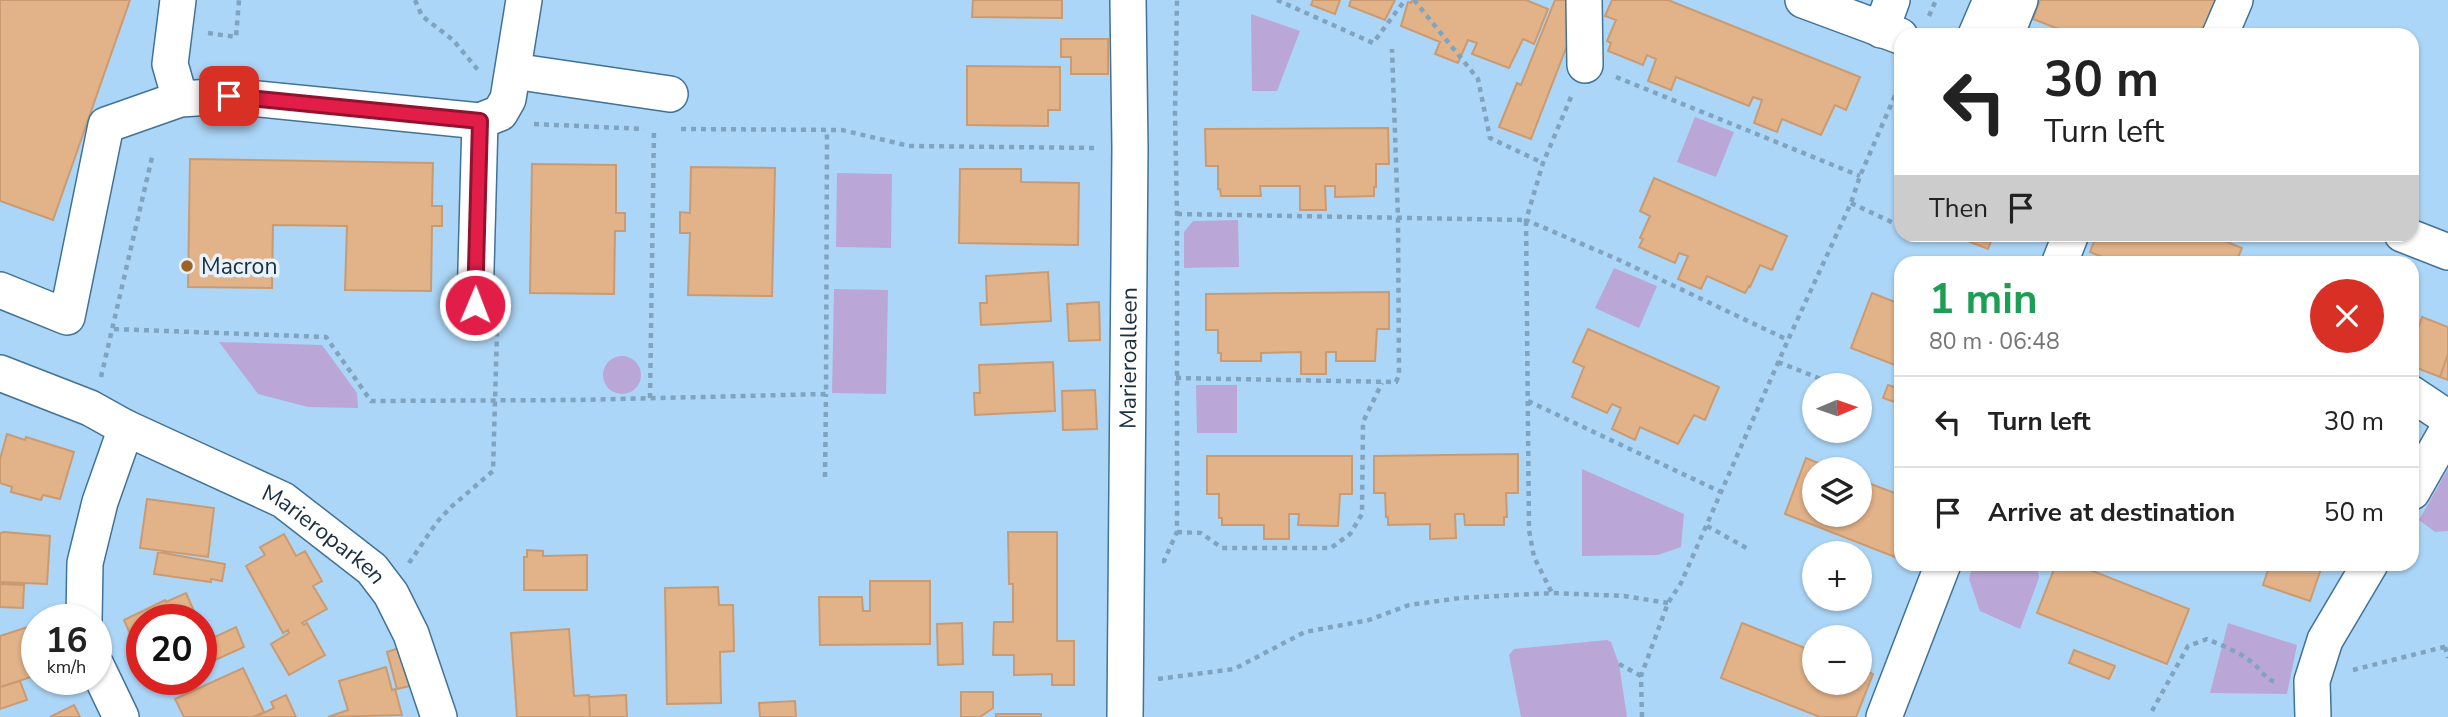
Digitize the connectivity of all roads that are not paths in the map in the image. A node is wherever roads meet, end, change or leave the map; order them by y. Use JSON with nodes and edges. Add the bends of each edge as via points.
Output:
{"nodes":[{"id":1,"x":178,"y":0,"type":"edge"},
{"id":2,"x":524,"y":0,"type":"edge"},
{"id":3,"x":1128,"y":0,"type":"edge"},
{"id":4,"x":1584,"y":0,"type":"edge"},
{"id":5,"x":1803,"y":0,"type":"edge"},
{"id":6,"x":1991,"y":0,"type":"edge"},
{"id":7,"x":2020,"y":0,"type":"edge"},
{"id":8,"x":2235,"y":0,"type":"edge"},
{"id":9,"x":1900,"y":22,"type":"edge"},
{"id":10,"x":1979,"y":28,"type":"edge"},
{"id":11,"x":2009,"y":28,"type":"edge"},
{"id":12,"x":2223,"y":28,"type":"edge"},
{"id":13,"x":1585,"y":65,"type":"road end"},
{"id":14,"x":497,"y":72,"type":"junction"},
{"id":15,"x":670,"y":93,"type":"dead end"},
{"id":16,"x":180,"y":99,"type":"junction"},
{"id":17,"x":480,"y":121,"type":"junction"},
{"id":18,"x":2419,"y":241,"type":"edge"},
{"id":19,"x":2448,"y":252,"type":"edge"},
{"id":20,"x":0,"y":290,"type":"edge"},
{"id":21,"x":486,"y":312,"type":"road end"},
{"id":22,"x":0,"y":373,"type":"edge"},
{"id":23,"x":2419,"y":399,"type":"edge"},
{"id":24,"x":2448,"y":418,"type":"edge"},
{"id":25,"x":127,"y":429,"type":"junction"},
{"id":26,"x":2448,"y":429,"type":"edge"},
{"id":27,"x":2419,"y":480,"type":"edge"},
{"id":28,"x":1940,"y":571,"type":"edge"},
{"id":29,"x":2366,"y":571,"type":"edge"},
{"id":30,"x":85,"y":604,"type":"edge"},
{"id":31,"x":110,"y":695,"type":"edge"},
{"id":32,"x":1126,"y":700,"type":"edge"},
{"id":33,"x":121,"y":717,"type":"edge"},
{"id":34,"x":439,"y":717,"type":"edge"},
{"id":35,"x":1884,"y":717,"type":"edge"},
{"id":36,"x":2313,"y":717,"type":"edge"}],
"edges":[{"from":1,"to":16,"type":"street","via":[[170,64]]},
{"from":2,"to":14,"type":"street"},
{"from":3,"to":32,"type":"street","name":"Marieroalleen"},
{"from":4,"to":13,"type":"street"},
{"from":5,"to":9,"type":"street"},
{"from":6,"to":10,"type":"street"},
{"from":7,"to":11,"type":"street"},
{"from":8,"to":12,"type":"street"},
{"from":14,"to":15,"type":"street"},
{"from":14,"to":17,"type":"street","via":[[508,99],[500,113]]},
{"from":16,"to":17,"type":"street","via":[[229,96]]},
{"from":16,"to":20,"type":"street","via":[[106,125],[67,317]]},
{"from":17,"to":21,"type":"street"},
{"from":18,"to":19,"type":"street"},
{"from":22,"to":25,"type":"street","name":"Marieroparken","via":[[90,408]]},
{"from":23,"to":24,"type":"street"},
{"from":25,"to":30,"type":"street","via":[[100,502],[85,563]]},
{"from":25,"to":34,"type":"street","name":"Marieroparken","via":[[283,500],[372,569],[411,634]]},
{"from":26,"to":27,"type":"street"},
{"from":28,"to":35,"type":"street"},
{"from":29,"to":36,"type":"street","via":[[2325,640],[2312,681]]},
{"from":31,"to":33,"type":"street"}]}
